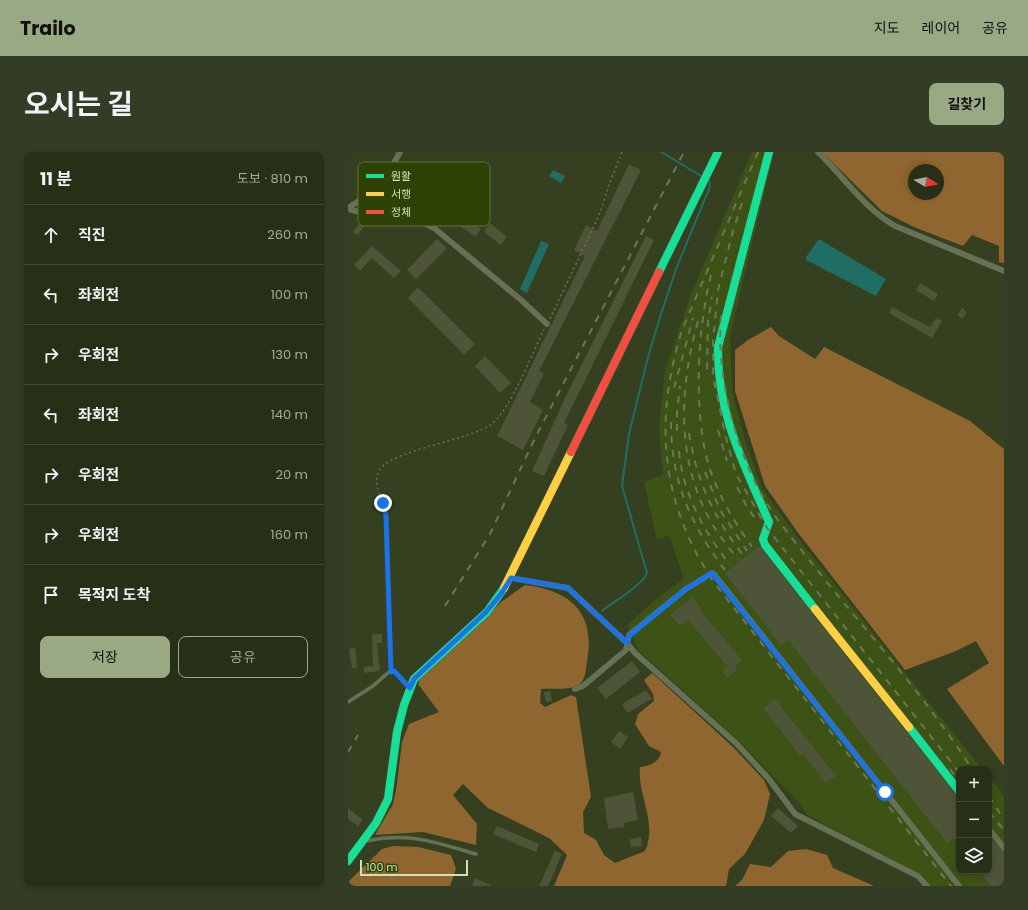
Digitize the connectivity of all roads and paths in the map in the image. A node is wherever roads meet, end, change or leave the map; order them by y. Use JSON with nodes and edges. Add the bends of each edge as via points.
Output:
{"nodes":[{"id":1,"x":400,"y":152,"type":"edge"},
{"id":2,"x":622,"y":152,"type":"edge"},
{"id":3,"x":718,"y":152,"type":"edge"},
{"id":4,"x":769,"y":152,"type":"edge"},
{"id":5,"x":818,"y":152,"type":"edge"},
{"id":6,"x":395,"y":162,"type":"edge"},
{"id":7,"x":358,"y":203,"type":"edge"},
{"id":8,"x":348,"y":209,"type":"edge"},
{"id":9,"x":358,"y":212,"type":"edge"},
{"id":10,"x":430,"y":226,"type":"edge"},
{"id":11,"x":1004,"y":271,"type":"edge"},
{"id":12,"x":547,"y":324,"type":"junction"},
{"id":13,"x":511,"y":578,"type":"junction"},
{"id":14,"x":627,"y":643,"type":"junction"},
{"id":15,"x":391,"y":672,"type":"junction"},
{"id":16,"x":410,"y":688,"type":"junction"},
{"id":17,"x":575,"y":689,"type":"dead end"},
{"id":18,"x":348,"y":702,"type":"edge"},
{"id":19,"x":956,"y":787,"type":"edge"},
{"id":20,"x":992,"y":833,"type":"edge"},
{"id":21,"x":362,"y":842,"type":"junction"},
{"id":22,"x":1004,"y":848,"type":"edge"},
{"id":23,"x":476,"y":854,"type":"dead end"},
{"id":24,"x":348,"y":861,"type":"edge"},
{"id":25,"x":927,"y":886,"type":"edge"},
{"id":26,"x":959,"y":886,"type":"edge"}],
"edges":[{"from":1,"to":6,"type":"street"},
{"from":2,"to":12,"type":"path","via":[[600,213]]},
{"from":3,"to":13,"type":"street"},
{"from":4,"to":19,"type":"street","via":[[718,347],[718,369],[726,420],[736,451],[769,522],[763,539],[765,545]]},
{"from":5,"to":11,"type":"street","via":[[884,220]]},
{"from":7,"to":8,"type":"street"},
{"from":8,"to":9,"type":"street"},
{"from":10,"to":12,"type":"street"},
{"from":12,"to":15,"type":"path","via":[[508,403],[491,424],[470,435],[411,451],[382,465],[378,471],[376,481],[386,516]]},
{"from":13,"to":14,"type":"street","via":[[568,588]]},
{"from":13,"to":16,"type":"street","via":[[495,602],[414,679]]},
{"from":14,"to":17,"type":"street","via":[[626,650],[583,686]]},
{"from":14,"to":25,"type":"street","via":[[736,743],[769,779],[795,814],[913,873]]},
{"from":14,"to":26,"type":"street","via":[[629,636],[686,589],[714,574]]},
{"from":15,"to":16,"type":"lane","via":[[394,671]]},
{"from":15,"to":18,"type":"lane"},
{"from":16,"to":21,"type":"street","via":[[394,750],[388,799]]},
{"from":20,"to":22,"type":"street"},
{"from":21,"to":23,"type":"lane","via":[[399,836],[415,837]]},
{"from":21,"to":24,"type":"street"}]}
